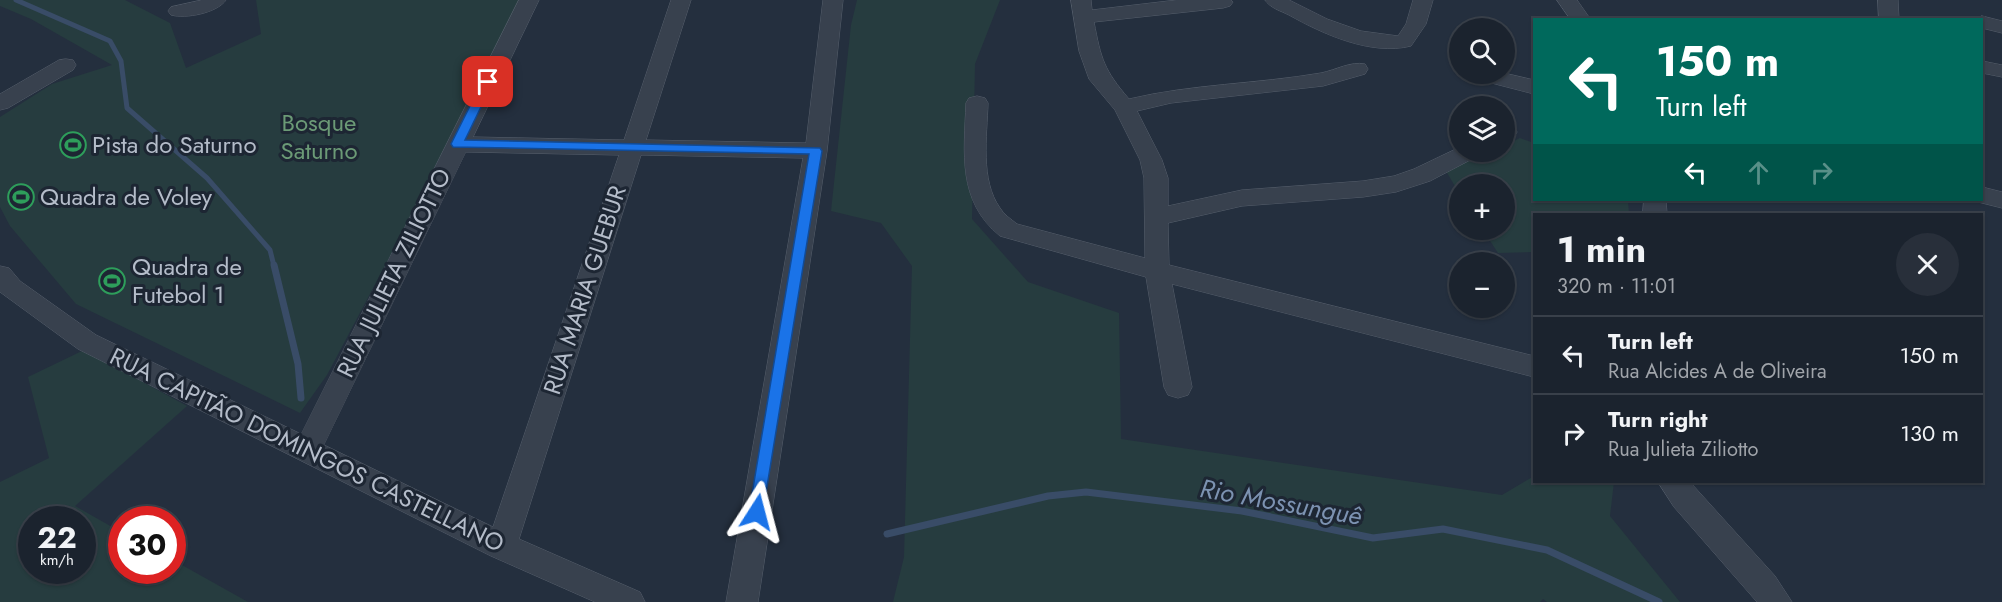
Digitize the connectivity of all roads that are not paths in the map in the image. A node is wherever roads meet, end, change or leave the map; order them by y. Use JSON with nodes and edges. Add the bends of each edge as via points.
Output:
{"nodes":[{"id":1,"x":216,"y":0,"type":"edge"},
{"id":2,"x":529,"y":0,"type":"edge"},
{"id":3,"x":681,"y":0,"type":"edge"},
{"id":4,"x":833,"y":0,"type":"edge"},
{"id":5,"x":1275,"y":0,"type":"edge"},
{"id":6,"x":1423,"y":0,"type":"edge"},
{"id":7,"x":1567,"y":0,"type":"edge"},
{"id":8,"x":1888,"y":0,"type":"edge"},
{"id":9,"x":1223,"y":2,"type":"dead end"},
{"id":10,"x":1083,"y":9,"type":"edge"},
{"id":11,"x":178,"y":11,"type":"dead end"},
{"id":12,"x":1580,"y":18,"type":"edge"},
{"id":13,"x":1889,"y":18,"type":"edge"},
{"id":14,"x":1983,"y":22,"type":"edge"},
{"id":15,"x":2002,"y":27,"type":"edge"},
{"id":16,"x":66,"y":65,"type":"dead end"},
{"id":17,"x":1983,"y":67,"type":"edge"},
{"id":18,"x":1358,"y":69,"type":"dead end"},
{"id":19,"x":2002,"y":71,"type":"edge"},
{"id":20,"x":1515,"y":82,"type":"edge"},
{"id":21,"x":1533,"y":87,"type":"edge"},
{"id":22,"x":0,"y":103,"type":"edge"},
{"id":23,"x":977,"y":103,"type":"dead end"},
{"id":24,"x":1124,"y":107,"type":"junction"},
{"id":25,"x":457,"y":144,"type":"junction"},
{"id":26,"x":632,"y":147,"type":"junction"},
{"id":27,"x":816,"y":151,"type":"junction"},
{"id":28,"x":1449,"y":162,"type":"edge"},
{"id":29,"x":1983,"y":195,"type":"edge"},
{"id":30,"x":2002,"y":200,"type":"edge"},
{"id":31,"x":1157,"y":217,"type":"junction"},
{"id":32,"x":1157,"y":272,"type":"junction"},
{"id":33,"x":0,"y":275,"type":"edge"},
{"id":34,"x":1533,"y":367,"type":"edge"},
{"id":35,"x":1178,"y":387,"type":"dead end"},
{"id":36,"x":308,"y":449,"type":"junction"},
{"id":37,"x":1674,"y":483,"type":"edge"},
{"id":38,"x":501,"y":546,"type":"junction"},
{"id":39,"x":628,"y":602,"type":"edge"},
{"id":40,"x":742,"y":602,"type":"edge"},
{"id":41,"x":1776,"y":602,"type":"edge"}],
"edges":[{"from":1,"to":11,"type":"street"},
{"from":2,"to":25,"type":"street","name":"RUA JULIETA ZILIOTTO"},
{"from":3,"to":26,"type":"street","name":"RUA MARIA GUEBUR"},
{"from":4,"to":27,"type":"street"},
{"from":5,"to":6,"type":"street","via":[[1308,19],[1392,43],[1404,42],[1412,32]]},
{"from":7,"to":12,"type":"street"},
{"from":8,"to":13,"type":"street"},
{"from":9,"to":10,"type":"street"},
{"from":10,"to":24,"type":"street","via":[[1089,51],[1100,79]]},
{"from":14,"to":15,"type":"street"},
{"from":16,"to":22,"type":"street"},
{"from":17,"to":19,"type":"street"},
{"from":18,"to":24,"type":"street","via":[[1323,79],[1171,96]]},
{"from":20,"to":21,"type":"street"},
{"from":23,"to":32,"type":"street","via":[[975,154],[980,189],[991,215],[1009,230]]},
{"from":24,"to":31,"type":"street","via":[[1151,160],[1156,178]]},
{"from":25,"to":26,"type":"street"},
{"from":25,"to":36,"type":"street","name":"RUA JULIETA ZILIOTTO"},
{"from":26,"to":27,"type":"street"},
{"from":26,"to":38,"type":"street","name":"RUA MARIA GUEBUR"},
{"from":27,"to":40,"type":"street"},
{"from":28,"to":31,"type":"street","via":[[1396,184],[1242,198]]},
{"from":29,"to":30,"type":"street"},
{"from":31,"to":32,"type":"street"},
{"from":32,"to":34,"type":"street"},
{"from":32,"to":35,"type":"street"},
{"from":33,"to":36,"type":"street","name":"RUA CAPITÃO DOMINGOS CASTELLANO","via":[[11,288],[87,342]]},
{"from":36,"to":38,"type":"street","name":"RUA CAPITÃO DOMINGOS CASTELLANO"},
{"from":37,"to":41,"type":"street","via":[[1690,507],[1730,546]]},
{"from":38,"to":39,"type":"street","name":"RUA CAPITÃO DOMINGOS CASTELLANO"}]}
